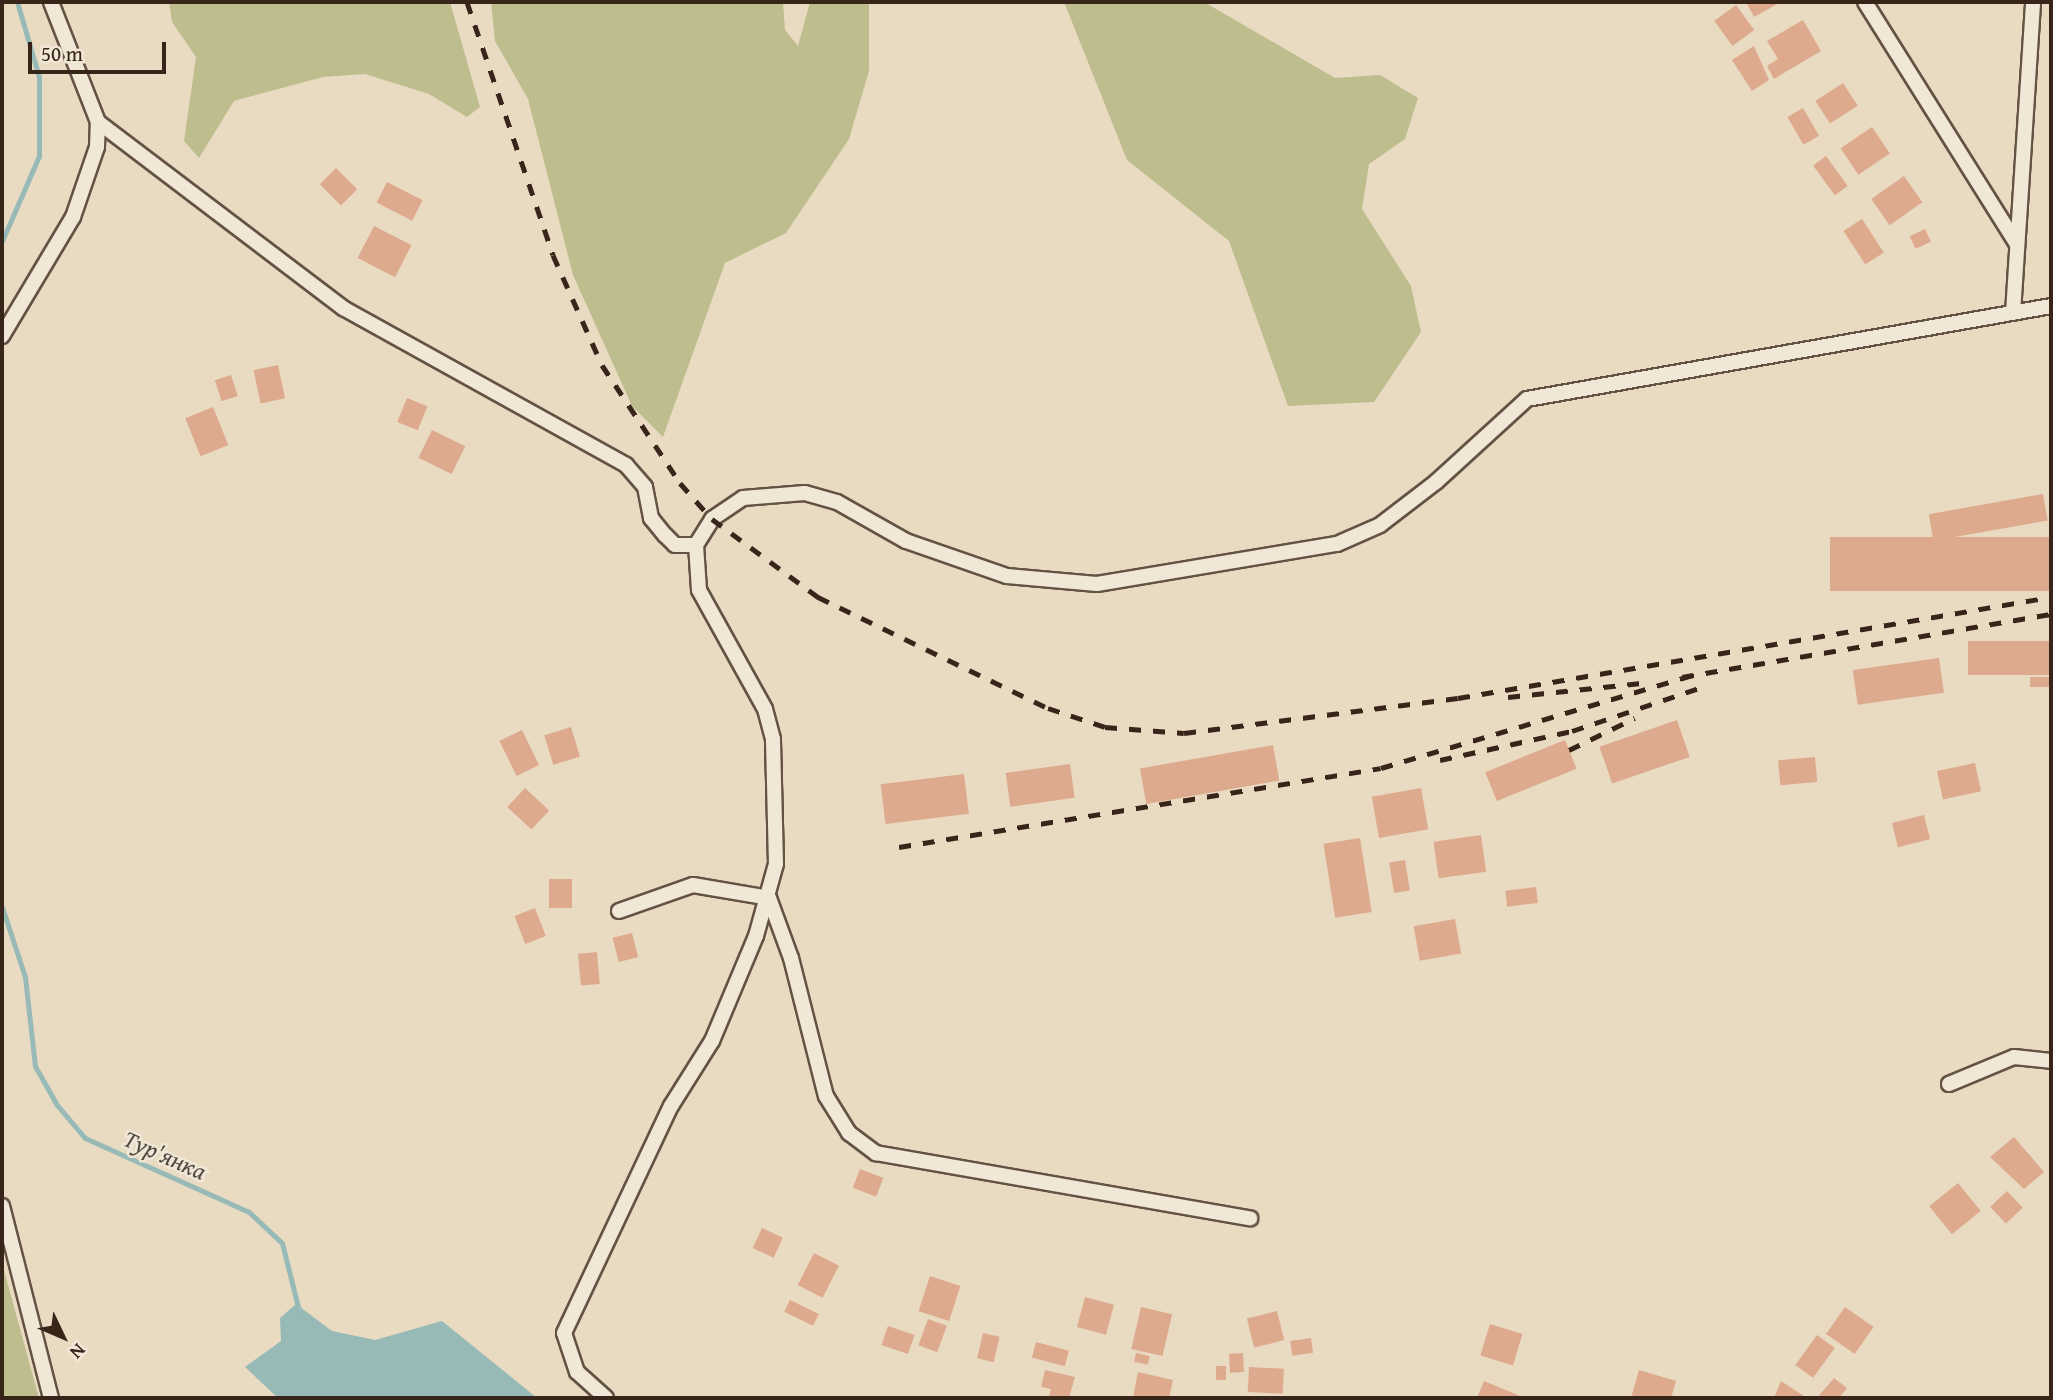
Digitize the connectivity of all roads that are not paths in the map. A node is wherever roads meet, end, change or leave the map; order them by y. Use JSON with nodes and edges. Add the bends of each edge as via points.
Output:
{"nodes":[{"id":1,"x":51,"y":2,"type":"edge"},
{"id":2,"x":1865,"y":2,"type":"edge"},
{"id":3,"x":2034,"y":2,"type":"edge"},
{"id":4,"x":98,"y":122,"type":"junction"},
{"id":5,"x":2017,"y":244,"type":"junction"},
{"id":6,"x":2051,"y":306,"type":"edge"},
{"id":7,"x":2013,"y":313,"type":"junction"},
{"id":8,"x":2,"y":336,"type":"edge"},
{"id":9,"x":696,"y":545,"type":"junction"},
{"id":10,"x":769,"y":898,"type":"junction"},
{"id":11,"x":620,"y":911,"type":"dead end"},
{"id":12,"x":2051,"y":1061,"type":"edge"},
{"id":13,"x":1950,"y":1084,"type":"dead end"},
{"id":14,"x":2,"y":1206,"type":"edge"},
{"id":15,"x":1250,"y":1218,"type":"dead end"},
{"id":16,"x":51,"y":1398,"type":"edge"},
{"id":17,"x":606,"y":1398,"type":"edge"}],
"edges":[{"from":1,"to":4,"type":"street"},
{"from":2,"to":5,"type":"street"},
{"from":3,"to":5,"type":"street"},
{"from":4,"to":8,"type":"street","via":[[97,147],[73,217]]},
{"from":4,"to":9,"type":"street","via":[[343,308],[626,465],[645,487],[652,518],[665,535],[675,545]]},
{"from":5,"to":7,"type":"street"},
{"from":6,"to":7,"type":"street"},
{"from":7,"to":9,"type":"street","via":[[1527,399],[1437,482],[1380,525],[1337,544],[1097,584],[1054,584],[1007,576],[906,541],[836,502],[771,491],[743,498],[712,519]]},
{"from":9,"to":10,"type":"street","via":[[699,590],[751,679],[773,739],[776,864]]},
{"from":10,"to":11,"type":"street","via":[[693,886]]},
{"from":10,"to":15,"type":"street","via":[[791,958],[826,1096],[849,1133],[876,1153]]},
{"from":10,"to":17,"type":"street","via":[[712,1041],[671,1106],[564,1333],[577,1371]]},
{"from":12,"to":13,"type":"street","via":[[2014,1057]]},
{"from":14,"to":16,"type":"street"}]}
